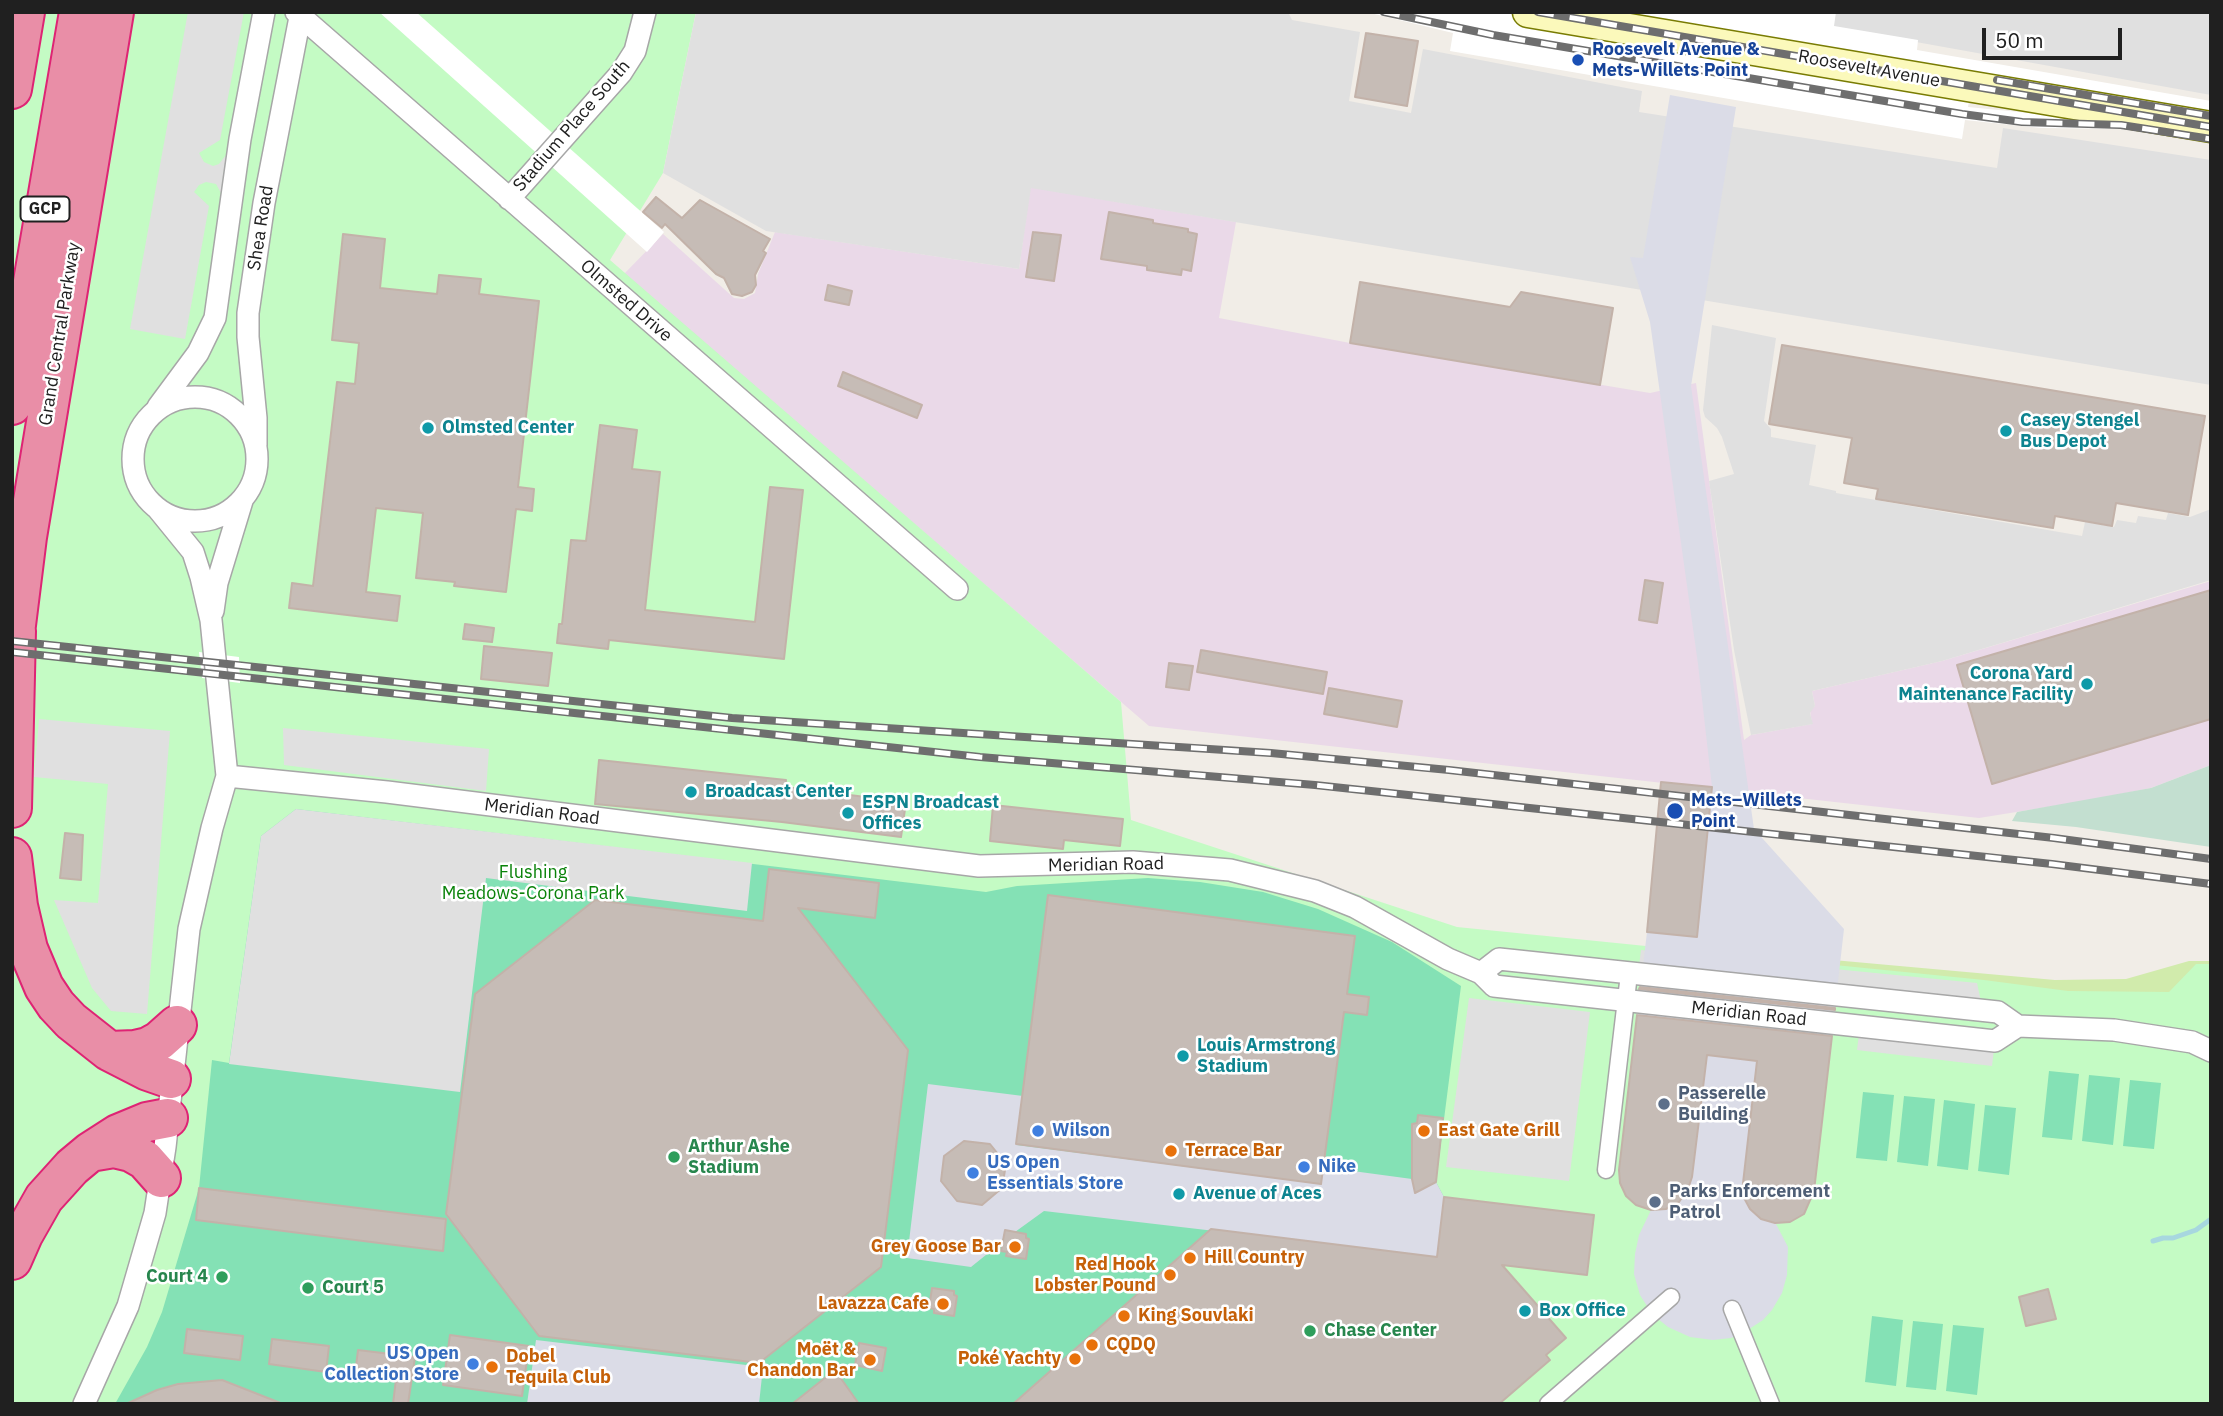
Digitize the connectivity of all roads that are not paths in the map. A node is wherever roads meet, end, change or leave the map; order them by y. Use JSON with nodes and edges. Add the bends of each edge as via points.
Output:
{"nodes":[{"id":1,"x":25,"y":12,"type":"edge"},
{"id":2,"x":79,"y":12,"type":"edge"},
{"id":3,"x":114,"y":12,"type":"edge"},
{"id":4,"x":264,"y":12,"type":"edge"},
{"id":5,"x":645,"y":12,"type":"edge"},
{"id":6,"x":1528,"y":12,"type":"edge"},
{"id":7,"x":299,"y":13,"type":"edge"},
{"id":8,"x":12,"y":89,"type":"edge"},
{"id":9,"x":2211,"y":127,"type":"edge"},
{"id":10,"x":509,"y":199,"type":"junction"},
{"id":11,"x":12,"y":405,"type":"edge"},
{"id":12,"x":158,"y":407,"type":"junction"},
{"id":13,"x":256,"y":445,"type":"junction"},
{"id":14,"x":242,"y":501,"type":"junction"},
{"id":15,"x":158,"y":509,"type":"junction"},
{"id":16,"x":957,"y":589,"type":"dead end"},
{"id":17,"x":211,"y":620,"type":"junction"},
{"id":18,"x":14,"y":639,"type":"edge"},
{"id":19,"x":227,"y":776,"type":"junction"},
{"id":20,"x":12,"y":808,"type":"edge"},
{"id":21,"x":12,"y":858,"type":"edge"},
{"id":22,"x":1481,"y":973,"type":"junction"},
{"id":23,"x":1629,"y":974,"type":"junction"},
{"id":24,"x":1625,"y":1001,"type":"junction"},
{"id":25,"x":177,"y":1025,"type":"junction"},
{"id":26,"x":2018,"y":1026,"type":"junction"},
{"id":27,"x":108,"y":1051,"type":"junction"},
{"id":28,"x":2211,"y":1051,"type":"edge"},
{"id":29,"x":171,"y":1079,"type":"junction"},
{"id":30,"x":168,"y":1118,"type":"junction"},
{"id":31,"x":90,"y":1152,"type":"junction"},
{"id":32,"x":1606,"y":1170,"type":"dead end"},
{"id":33,"x":161,"y":1178,"type":"junction"},
{"id":34,"x":12,"y":1260,"type":"edge"},
{"id":35,"x":1671,"y":1297,"type":"dead end"},
{"id":36,"x":1732,"y":1309,"type":"dead end"},
{"id":37,"x":84,"y":1404,"type":"edge"},
{"id":38,"x":1548,"y":1404,"type":"edge"},
{"id":39,"x":1771,"y":1404,"type":"edge"}],
"edges":[{"from":1,"to":8,"type":"highway"},
{"from":2,"to":11,"type":"highway","name":"Grand Central Parkway","number":"GCP"},
{"from":3,"to":18,"type":"highway","name":"Grand Central Parkway","number":"GCP"},
{"from":4,"to":12,"type":"street","name":"Shea Road","via":[[240,139],[215,317],[198,353]]},
{"from":5,"to":10,"type":"street","name":"Stadium Place South","via":[[635,51],[621,73]]},
{"from":6,"to":9,"type":"main road","name":"Roosevelt Avenue"},
{"from":7,"to":10,"type":"street","name":"Olmsted Drive"},
{"from":7,"to":13,"type":"street","name":"Shea Road","via":[[248,313]]},
{"from":10,"to":16,"type":"street","name":"Olmsted Drive"},
{"from":12,"to":13,"type":"street","via":[[182,397],[219,401],[244,420]]},
{"from":12,"to":15,"type":"street","via":[[139,431],[133,455],[137,481]]},
{"from":13,"to":14,"type":"street","via":[[257,470]]},
{"from":14,"to":15,"type":"street","via":[[218,517],[197,521]]},
{"from":14,"to":17,"type":"street","via":[[217,583]]},
{"from":15,"to":17,"type":"street","via":[[193,552]]},
{"from":17,"to":19,"type":"street"},
{"from":18,"to":20,"type":"highway","name":"Grand Central Parkway"},
{"from":19,"to":22,"type":"street","name":"Meridian Road","via":[[979,866],[1133,862],[1230,870],[1315,891],[1355,907]]},
{"from":19,"to":25,"type":"street","via":[[189,929]]},
{"from":21,"to":27,"type":"highway","via":[[22,928],[36,969],[71,1021]]},
{"from":22,"to":23,"type":"street","name":"Meridian Road","via":[[1499,960]]},
{"from":22,"to":24,"type":"street","name":"Meridian Road","via":[[1494,986]]},
{"from":23,"to":24,"type":"street"},
{"from":23,"to":26,"type":"street","name":"Meridian Road","via":[[1998,1012]]},
{"from":24,"to":26,"type":"street","name":"Meridian Road","via":[[1995,1041]]},
{"from":24,"to":32,"type":"street"},
{"from":25,"to":27,"type":"highway","via":[[148,1047]]},
{"from":25,"to":29,"type":"street"},
{"from":26,"to":28,"type":"street","name":"Meridian Road","via":[[2113,1030],[2192,1042]]},
{"from":27,"to":29,"type":"highway"},
{"from":29,"to":30,"type":"street"},
{"from":30,"to":31,"type":"highway","via":[[131,1129]]},
{"from":30,"to":33,"type":"street"},
{"from":31,"to":33,"type":"highway","via":[[114,1148],[131,1152]]},
{"from":31,"to":34,"type":"highway","via":[[44,1198]]},
{"from":33,"to":37,"type":"street","via":[[139,1274]]},
{"from":35,"to":38,"type":"street"},
{"from":36,"to":39,"type":"street"}]}
